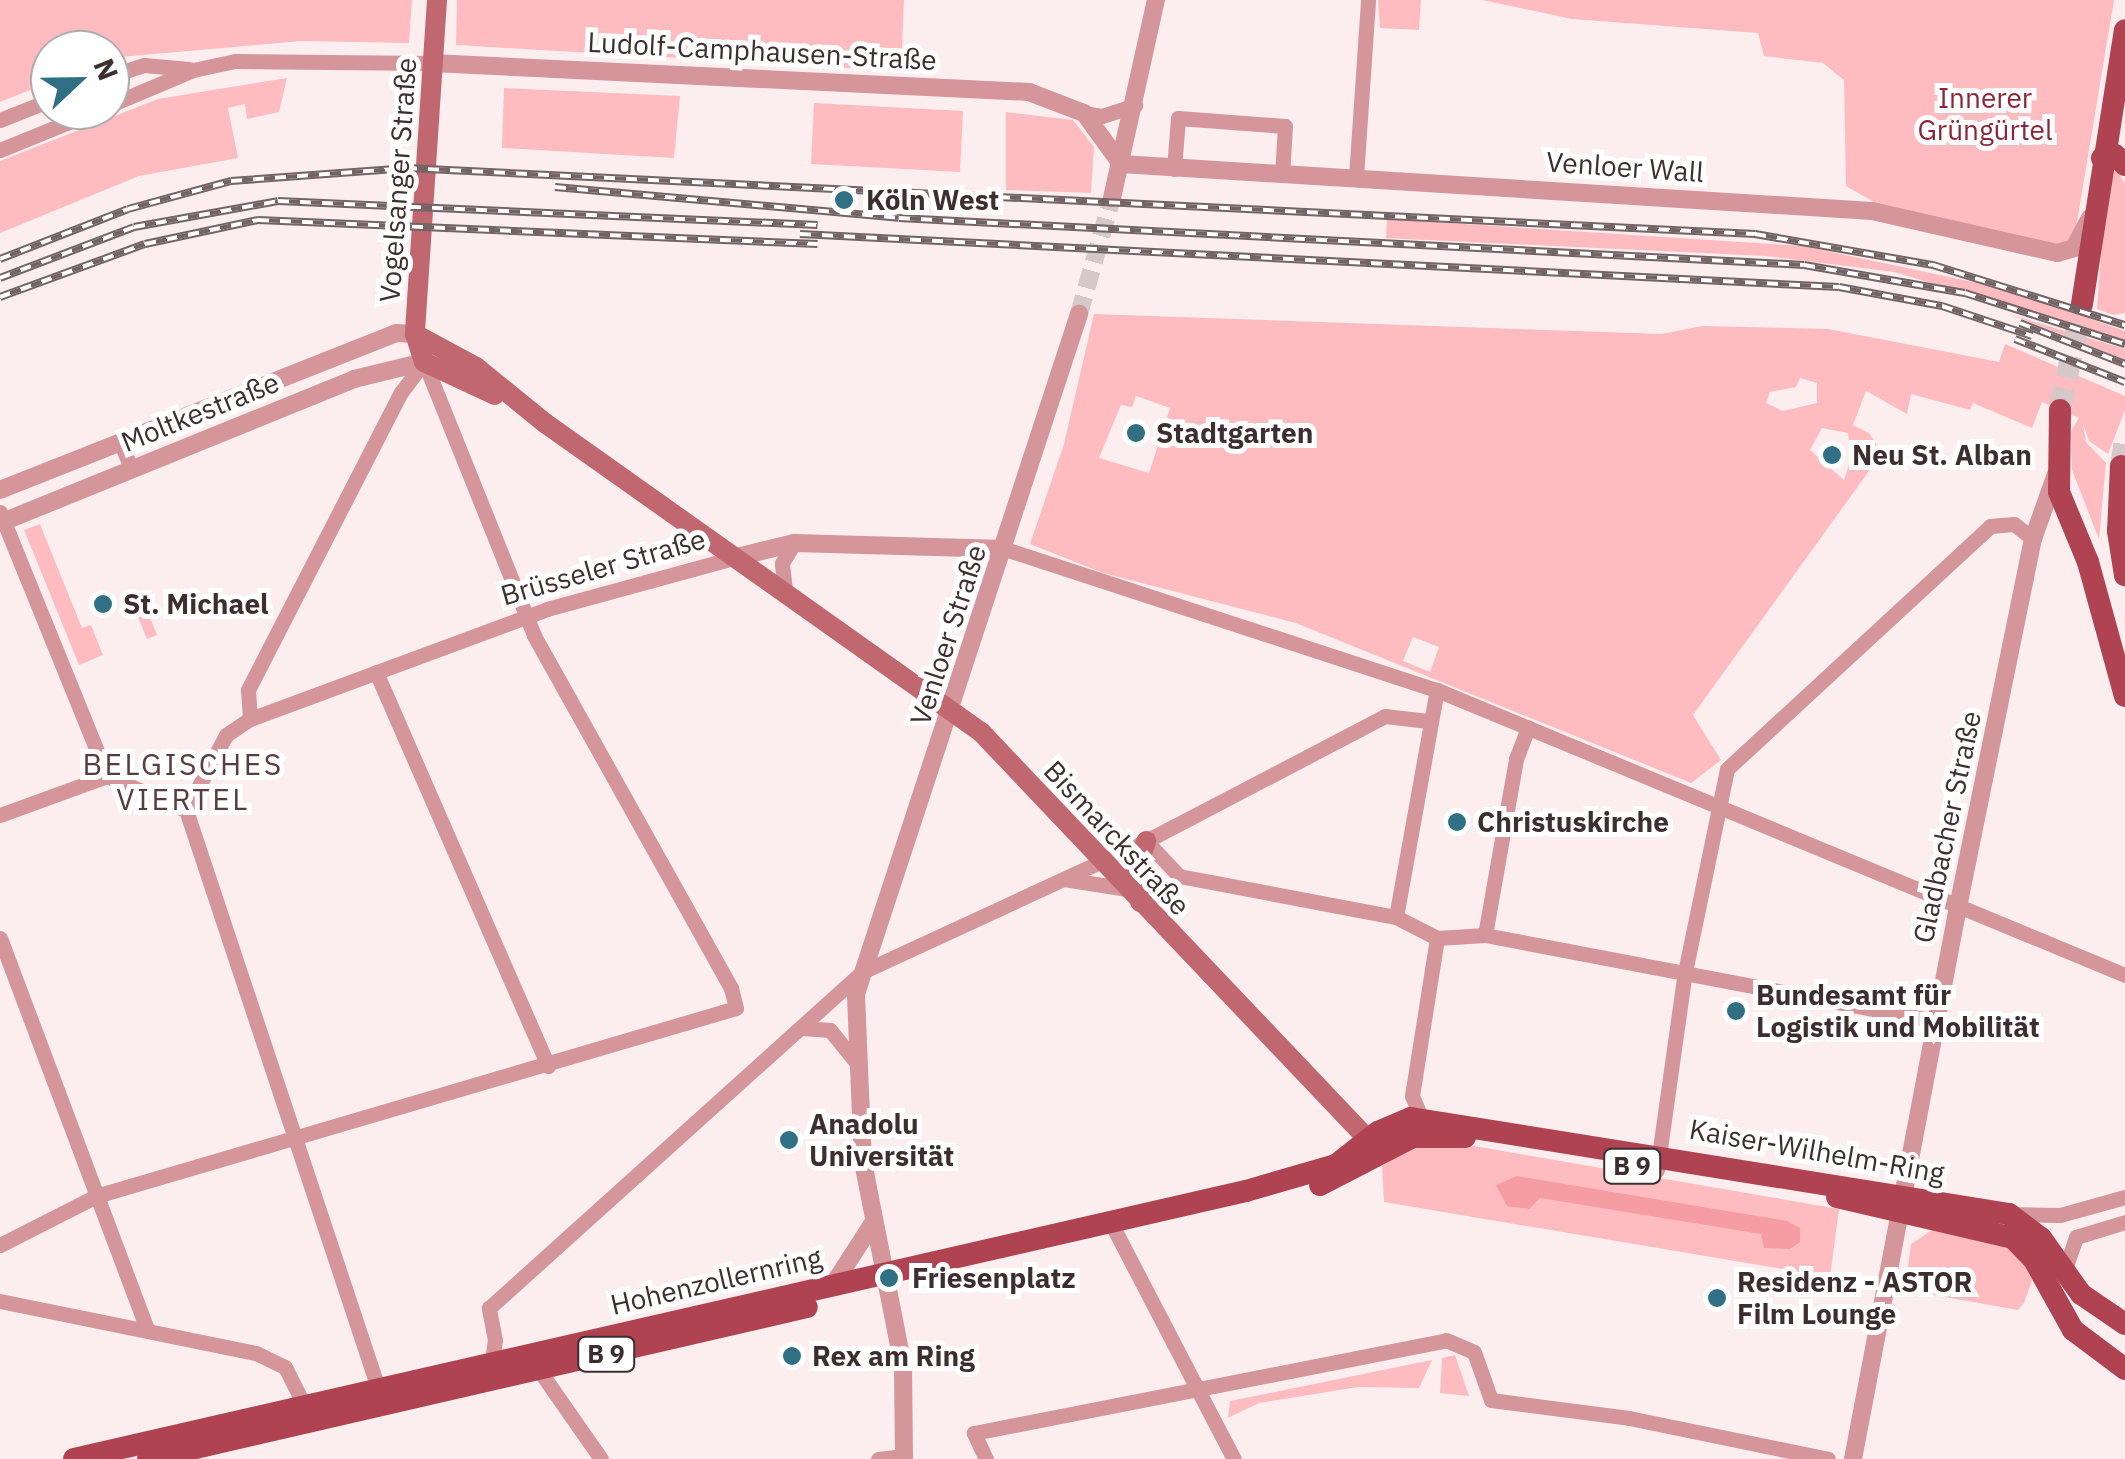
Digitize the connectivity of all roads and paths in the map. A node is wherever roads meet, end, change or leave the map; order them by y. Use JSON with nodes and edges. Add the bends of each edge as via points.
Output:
{"nodes":[{"id":1,"x":437,"y":0,"type":"edge"},
{"id":2,"x":1156,"y":0,"type":"edge"},
{"id":3,"x":1368,"y":0,"type":"edge"},
{"id":4,"x":2125,"y":30,"type":"edge"},
{"id":5,"x":432,"y":63,"type":"junction"},
{"id":6,"x":130,"y":70,"type":"edge"},
{"id":7,"x":193,"y":70,"type":"junction"},
{"id":8,"x":130,"y":97,"type":"edge"},
{"id":9,"x":1135,"y":105,"type":"junction"},
{"id":10,"x":30,"y":108,"type":"edge"},
{"id":11,"x":2125,"y":109,"type":"edge"},
{"id":12,"x":1084,"y":113,"type":"junction"},
{"id":13,"x":0,"y":120,"type":"edge"},
{"id":14,"x":2106,"y":128,"type":"junction"},
{"id":15,"x":49,"y":130,"type":"edge"},
{"id":16,"x":0,"y":150,"type":"edge"},
{"id":17,"x":2102,"y":158,"type":"junction"},
{"id":18,"x":1121,"y":164,"type":"junction"},
{"id":19,"x":2125,"y":165,"type":"edge"},
{"id":20,"x":1174,"y":169,"type":"junction"},
{"id":21,"x":1282,"y":175,"type":"junction"},
{"id":22,"x":1356,"y":177,"type":"junction"},
{"id":23,"x":1112,"y":198,"type":"tunnel mouth"},
{"id":24,"x":2095,"y":208,"type":"junction"},
{"id":25,"x":2082,"y":304,"type":"tunnel mouth"},
{"id":26,"x":1079,"y":314,"type":"tunnel mouth"},
{"id":27,"x":415,"y":334,"type":"junction"},
{"id":28,"x":424,"y":362,"type":"junction"},
{"id":29,"x":2060,"y":410,"type":"tunnel mouth"},
{"id":30,"x":545,"y":424,"type":"junction"},
{"id":31,"x":120,"y":442,"type":"junction"},
{"id":32,"x":2121,"y":466,"type":"dead end"},
{"id":33,"x":132,"y":470,"type":"junction"},
{"id":34,"x":2056,"y":474,"type":"junction"},
{"id":35,"x":0,"y":490,"type":"edge"},
{"id":36,"x":1,"y":519,"type":"edge"},
{"id":37,"x":2034,"y":539,"type":"junction"},
{"id":38,"x":794,"y":544,"type":"junction"},
{"id":39,"x":1005,"y":549,"type":"junction"},
{"id":40,"x":738,"y":557,"type":"junction"},
{"id":41,"x":2125,"y":575,"type":"edge"},
{"id":42,"x":785,"y":589,"type":"junction"},
{"id":43,"x":526,"y":616,"type":"junction"},
{"id":44,"x":376,"y":672,"type":"junction"},
{"id":45,"x":1436,"y":690,"type":"junction"},
{"id":46,"x":2125,"y":696,"type":"edge"},
{"id":47,"x":954,"y":710,"type":"junction"},
{"id":48,"x":250,"y":720,"type":"junction"},
{"id":49,"x":1428,"y":721,"type":"junction"},
{"id":50,"x":1528,"y":726,"type":"junction"},
{"id":51,"x":107,"y":776,"type":"junction"},
{"id":52,"x":1716,"y":806,"type":"junction"},
{"id":53,"x":186,"y":810,"type":"junction"},
{"id":54,"x":0,"y":816,"type":"edge"},
{"id":55,"x":1146,"y":840,"type":"junction"},
{"id":56,"x":1101,"y":861,"type":"junction"},
{"id":57,"x":1064,"y":879,"type":"junction"},
{"id":58,"x":1133,"y":896,"type":"junction"},
{"id":59,"x":1958,"y":907,"type":"junction"},
{"id":60,"x":1396,"y":917,"type":"junction"},
{"id":61,"x":1485,"y":934,"type":"junction"},
{"id":62,"x":0,"y":938,"type":"edge"},
{"id":63,"x":1437,"y":938,"type":"junction"},
{"id":64,"x":862,"y":972,"type":"junction"},
{"id":65,"x":1685,"y":972,"type":"junction"},
{"id":66,"x":2125,"y":976,"type":"edge"},
{"id":67,"x":1936,"y":1021,"type":"junction"},
{"id":68,"x":802,"y":1028,"type":"junction"},
{"id":69,"x":856,"y":1062,"type":"junction"},
{"id":70,"x":548,"y":1066,"type":"junction"},
{"id":71,"x":1318,"y":1094,"type":"junction"},
{"id":72,"x":1421,"y":1117,"type":"junction"},
{"id":73,"x":292,"y":1142,"type":"junction"},
{"id":74,"x":1368,"y":1150,"type":"junction"},
{"id":75,"x":1658,"y":1162,"type":"junction"},
{"id":76,"x":96,"y":1196,"type":"junction"},
{"id":77,"x":2125,"y":1197,"type":"edge"},
{"id":78,"x":1905,"y":1205,"type":"junction"},
{"id":79,"x":2009,"y":1214,"type":"junction"},
{"id":80,"x":2125,"y":1222,"type":"edge"},
{"id":81,"x":873,"y":1223,"type":"junction"},
{"id":82,"x":1115,"y":1229,"type":"junction"},
{"id":83,"x":0,"y":1246,"type":"edge"},
{"id":84,"x":2054,"y":1277,"type":"junction"},
{"id":85,"x":886,"y":1282,"type":"junction"},
{"id":86,"x":832,"y":1286,"type":"junction"},
{"id":87,"x":0,"y":1301,"type":"edge"},
{"id":88,"x":2125,"y":1324,"type":"edge"},
{"id":89,"x":147,"y":1329,"type":"junction"},
{"id":90,"x":493,"y":1362,"type":"junction"},
{"id":91,"x":539,"y":1370,"type":"junction"},
{"id":92,"x":2125,"y":1370,"type":"edge"},
{"id":93,"x":466,"y":1384,"type":"junction"},
{"id":94,"x":1200,"y":1391,"type":"junction"},
{"id":95,"x":380,"y":1394,"type":"junction"},
{"id":96,"x":303,"y":1403,"type":"junction"},
{"id":97,"x":904,"y":1458,"type":"edge"},
{"id":98,"x":74,"y":1459,"type":"edge"},
{"id":99,"x":148,"y":1459,"type":"edge"},
{"id":100,"x":601,"y":1459,"type":"edge"},
{"id":101,"x":878,"y":1459,"type":"edge"},
{"id":102,"x":986,"y":1459,"type":"edge"},
{"id":103,"x":1234,"y":1459,"type":"edge"},
{"id":104,"x":1828,"y":1459,"type":"edge"},
{"id":105,"x":1853,"y":1459,"type":"edge"}],
"edges":[{"from":1,"to":5,"type":"main road","name":"Vogelsanger Straße"},
{"from":2,"to":9,"type":"street"},
{"from":3,"to":22,"type":"street"},
{"from":4,"to":14,"type":"main road"},
{"from":5,"to":7,"type":"street","via":[[280,57]]},
{"from":5,"to":12,"type":"street","name":"Ludolf-Camphausen-Straße","via":[[1029,92]]},
{"from":5,"to":27,"type":"main road","name":"Vogelsanger Straße"},
{"from":6,"to":7,"type":"street"},
{"from":7,"to":8,"type":"street"},
{"from":9,"to":12,"type":"street","name":"Ludolf-Camphausen-Straße","via":[[1102,116]]},
{"from":9,"to":18,"type":"street"},
{"from":10,"to":13,"type":"street"},
{"from":11,"to":14,"type":"main road"},
{"from":12,"to":18,"type":"street"},
{"from":14,"to":17,"type":"main road"},
{"from":15,"to":16,"type":"street"},
{"from":17,"to":19,"type":"main road","via":[[2115,155]]},
{"from":17,"to":24,"type":"main road"},
{"from":18,"to":20,"type":"street","name":"Venloer Wall"},
{"from":18,"to":23,"type":"street"},
{"from":20,"to":21,"type":"street","name":"Venloer Wall"},
{"from":20,"to":21,"type":"street","via":[[1178,118],[1286,126]]},
{"from":21,"to":22,"type":"street","name":"Venloer Wall"},
{"from":22,"to":24,"type":"street","name":"Venloer Wall","via":[[1872,211],[2057,253],[2074,248]]},
{"from":24,"to":25,"type":"main road"},
{"from":26,"to":39,"type":"street","name":"Venloer Straße"},
{"from":27,"to":28,"type":"main road","name":"Vogelsanger Straße"},
{"from":27,"to":30,"type":"main road","name":"Bismarckstraße","via":[[476,367]]},
{"from":27,"to":31,"type":"street","name":"Moltkestraße","via":[[396,333]]},
{"from":28,"to":30,"type":"main road","name":"Bismarckstraße"},
{"from":28,"to":33,"type":"street","name":"Moltkestraße","via":[[354,379]]},
{"from":28,"to":43,"type":"street"},
{"from":28,"to":48,"type":"street","via":[[402,392],[248,690]]},
{"from":29,"to":34,"type":"main road"},
{"from":30,"to":40,"type":"main road","name":"Bismarckstraße"},
{"from":31,"to":33,"type":"street"},
{"from":31,"to":35,"type":"street","name":"Moltkestraße"},
{"from":32,"to":41,"type":"main road","via":[[2118,531]]},
{"from":33,"to":36,"type":"street","name":"Moltkestraße"},
{"from":34,"to":37,"type":"street","name":"Gladbacher Straße"},
{"from":34,"to":46,"type":"main road"},
{"from":36,"to":51,"type":"street"},
{"from":37,"to":52,"type":"street","via":[[2014,524],[1990,526],[1727,770]]},
{"from":37,"to":59,"type":"street","name":"Gladbacher Straße"},
{"from":38,"to":39,"type":"street","name":"Brüsseler Straße"},
{"from":38,"to":40,"type":"street","name":"Brüsseler Straße"},
{"from":38,"to":42,"type":"street","via":[[782,562]]},
{"from":39,"to":45,"type":"street"},
{"from":39,"to":47,"type":"street","name":"Venloer Straße"},
{"from":40,"to":42,"type":"main road","name":"Bismarckstraße"},
{"from":40,"to":43,"type":"street","name":"Brüsseler Straße"},
{"from":42,"to":47,"type":"main road","name":"Bismarckstraße"},
{"from":43,"to":44,"type":"street","name":"Brüsseler Straße"},
{"from":43,"to":70,"type":"street","via":[[737,1004],[728,1014]]},
{"from":44,"to":48,"type":"street","name":"Brüsseler Straße"},
{"from":44,"to":70,"type":"street"},
{"from":45,"to":49,"type":"street"},
{"from":45,"to":50,"type":"street"},
{"from":47,"to":56,"type":"main road","name":"Bismarckstraße"},
{"from":47,"to":64,"type":"street","name":"Venloer Straße"},
{"from":48,"to":53,"type":"street","name":"Brüsseler Straße","via":[[232,728]]},
{"from":49,"to":55,"type":"street","via":[[1384,716]]},
{"from":49,"to":60,"type":"street"},
{"from":50,"to":52,"type":"street"},
{"from":50,"to":61,"type":"street","via":[[1516,759]]},
{"from":51,"to":53,"type":"street"},
{"from":51,"to":54,"type":"street"},
{"from":52,"to":59,"type":"street"},
{"from":52,"to":65,"type":"street"},
{"from":53,"to":73,"type":"street"},
{"from":55,"to":56,"type":"street"},
{"from":55,"to":58,"type":"main road"},
{"from":55,"to":60,"type":"street","via":[[1179,876]]},
{"from":56,"to":57,"type":"street"},
{"from":56,"to":58,"type":"main road","name":"Bismarckstraße"},
{"from":57,"to":58,"type":"street"},
{"from":57,"to":64,"type":"street"},
{"from":58,"to":71,"type":"main road","name":"Bismarckstraße"},
{"from":59,"to":66,"type":"street"},
{"from":59,"to":67,"type":"street","name":"Gladbacher Straße"},
{"from":60,"to":63,"type":"street"},
{"from":61,"to":63,"type":"street"},
{"from":61,"to":65,"type":"street"},
{"from":62,"to":76,"type":"street"},
{"from":63,"to":72,"type":"street","via":[[1412,1096]]},
{"from":64,"to":68,"type":"street"},
{"from":64,"to":69,"type":"street","via":[[854,1006]]},
{"from":65,"to":67,"type":"street"},
{"from":65,"to":75,"type":"street"},
{"from":67,"to":78,"type":"street","name":"Gladbacher Straße"},
{"from":68,"to":69,"type":"street","via":[[830,1030]]},
{"from":68,"to":90,"type":"street","via":[[489,1308]]},
{"from":69,"to":81,"type":"street"},
{"from":70,"to":73,"type":"street"},
{"from":71,"to":74,"type":"main road"},
{"from":71,"to":74,"type":"main road","via":[[1336,1122]]},
{"from":72,"to":74,"type":"main road","name":"Kaiser-Wilhelm-Ring","number":"B 9"},
{"from":72,"to":75,"type":"main road","name":"Kaiser-Wilhelm-Ring","number":"B 9"},
{"from":73,"to":76,"type":"street"},
{"from":73,"to":95,"type":"street"},
{"from":74,"to":75,"type":"main road","name":"Kaiser-Wilhelm-Ring","number":"B 9","via":[[1441,1134]]},
{"from":74,"to":82,"type":"main road","name":"Hohenzollernring","number":"B 9"},
{"from":75,"to":78,"type":"main road","name":"Kaiser-Wilhelm-Ring","number":"B 9"},
{"from":76,"to":83,"type":"street"},
{"from":76,"to":89,"type":"street"},
{"from":77,"to":79,"type":"street","via":[[2060,1215]]},
{"from":78,"to":79,"type":"main road","name":"Kaiser-Wilhelm-Ring","number":"B 9"},
{"from":78,"to":84,"type":"main road","name":"Kaiser-Wilhelm-Ring","number":"B 9","via":[[2013,1238]]},
{"from":78,"to":105,"type":"street","name":"Gladbacher Straße"},
{"from":79,"to":84,"type":"main road","number":"B 9","via":[[2041,1238]]},
{"from":80,"to":84,"type":"street","via":[[2076,1238]]},
{"from":81,"to":85,"type":"street"},
{"from":81,"to":86,"type":"street"},
{"from":82,"to":85,"type":"main road","name":"Hohenzollernring","number":"B 9"},
{"from":82,"to":94,"type":"street"},
{"from":84,"to":88,"type":"main road","number":"B 9"},
{"from":84,"to":92,"type":"main road","number":"B 9","via":[[2082,1341]]},
{"from":85,"to":86,"type":"main road","name":"Hohenzollernring","number":"B 9"},
{"from":85,"to":91,"type":"main road","name":"Hohenzollernring","number":"B 9"},
{"from":85,"to":97,"type":"street","via":[[904,1366]]},
{"from":86,"to":90,"type":"main road","name":"Hohenzollernring","number":"B 9"},
{"from":87,"to":89,"type":"street"},
{"from":89,"to":96,"type":"street","via":[[285,1366]]},
{"from":90,"to":93,"type":"street"},
{"from":90,"to":95,"type":"main road","name":"Hohenzollernring","number":"B 9"},
{"from":91,"to":93,"type":"main road","name":"Hohenzollernring","number":"B 9"},
{"from":91,"to":100,"type":"street"},
{"from":93,"to":95,"type":"main road","name":"Hohenzollernring","number":"B 9"},
{"from":94,"to":102,"type":"street","via":[[974,1433]]},
{"from":94,"to":103,"type":"street"},
{"from":94,"to":104,"type":"street","via":[[1446,1340],[1474,1352],[1491,1400],[1629,1418]]},
{"from":95,"to":96,"type":"main road","name":"Hohenzollernring","number":"B 9"},
{"from":95,"to":99,"type":"main road","name":"Hohenzollernring","number":"B 9"},
{"from":96,"to":98,"type":"main road","name":"Hohenzollernring","number":"B 9"},
{"from":97,"to":101,"type":"street"}]}
